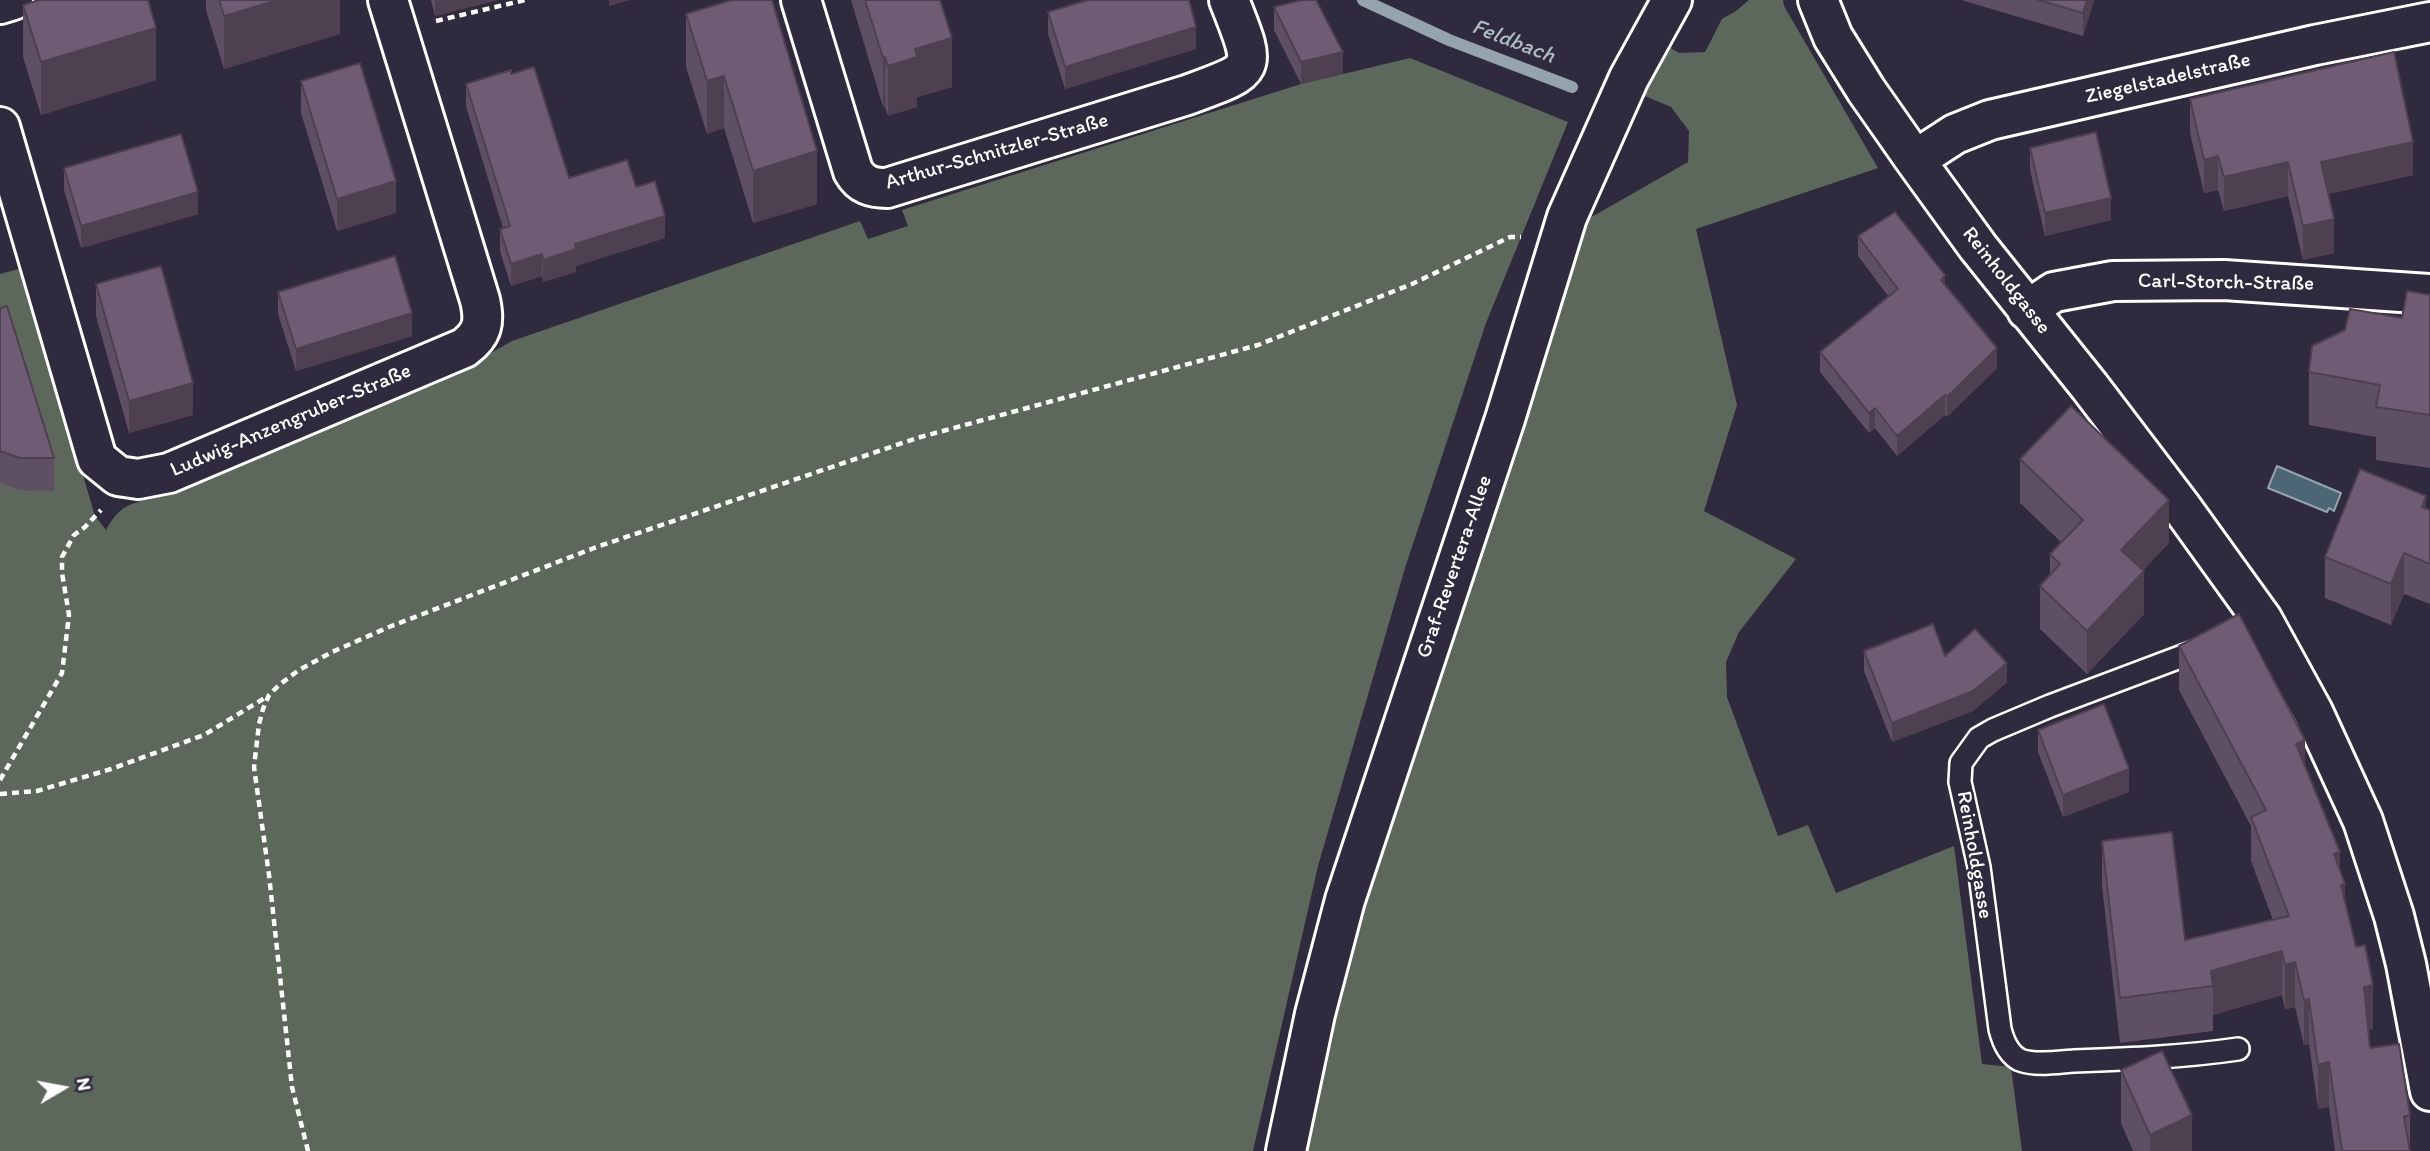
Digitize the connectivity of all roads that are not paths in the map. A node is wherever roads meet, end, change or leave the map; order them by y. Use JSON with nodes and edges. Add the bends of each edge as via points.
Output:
{"nodes":[{"id":1,"x":13,"y":0,"type":"edge"},
{"id":2,"x":801,"y":0,"type":"edge"},
{"id":3,"x":1229,"y":0,"type":"edge"},
{"id":4,"x":1672,"y":0,"type":"edge"},
{"id":5,"x":1818,"y":0,"type":"edge"},
{"id":6,"x":0,"y":4,"type":"edge"},
{"id":7,"x":393,"y":15,"type":"edge"},
{"id":8,"x":2430,"y":22,"type":"edge"},
{"id":9,"x":0,"y":127,"type":"edge"},
{"id":10,"x":1915,"y":160,"type":"junction"},
{"id":11,"x":2430,"y":294,"type":"edge"},
{"id":12,"x":2027,"y":310,"type":"junction"},
{"id":13,"x":2221,"y":641,"type":"edge"},
{"id":14,"x":2238,"y":1049,"type":"dead end"},
{"id":15,"x":2430,"y":1091,"type":"edge"},
{"id":16,"x":1286,"y":1151,"type":"edge"}],
"edges":[{"from":1,"to":6,"type":"street"},
{"from":2,"to":3,"type":"street","name":"Arthur-Schnitzler-Straße","via":[[853,171],[865,184],[887,188],[1233,78],[1245,68],[1248,55]]},
{"from":4,"to":16,"type":"street","name":"Graf-Revertera-Allee","via":[[1629,78],[1567,217],[1345,900]]},
{"from":5,"to":10,"type":"street","name":"Reinholdgasse","via":[[1833,37]]},
{"from":7,"to":9,"type":"street","name":"Ludwig-Anzengruber-Straße","via":[[480,300],[482,328],[464,348],[169,473],[138,479],[118,477],[97,458]]},
{"from":8,"to":10,"type":"street","name":"Ziegelstadelstraße","via":[[1990,120],[1955,134]]},
{"from":10,"to":12,"type":"street","name":"Reinholdgasse"},
{"from":11,"to":12,"type":"street","name":"Carl-Storch-Straße","via":[[2224,280],[2113,281],[2054,292]]},
{"from":12,"to":15,"type":"street","name":"Reinholdgasse","via":[[2182,508],[2252,625],[2313,712],[2363,821],[2400,940]]},
{"from":13,"to":14,"type":"lane","name":"Reinholdgasse","via":[[1993,730],[1971,747],[1961,763],[1960,782],[1979,866],[2000,1029],[2011,1053],[2021,1060],[2052,1062],[2184,1057]]}]}
